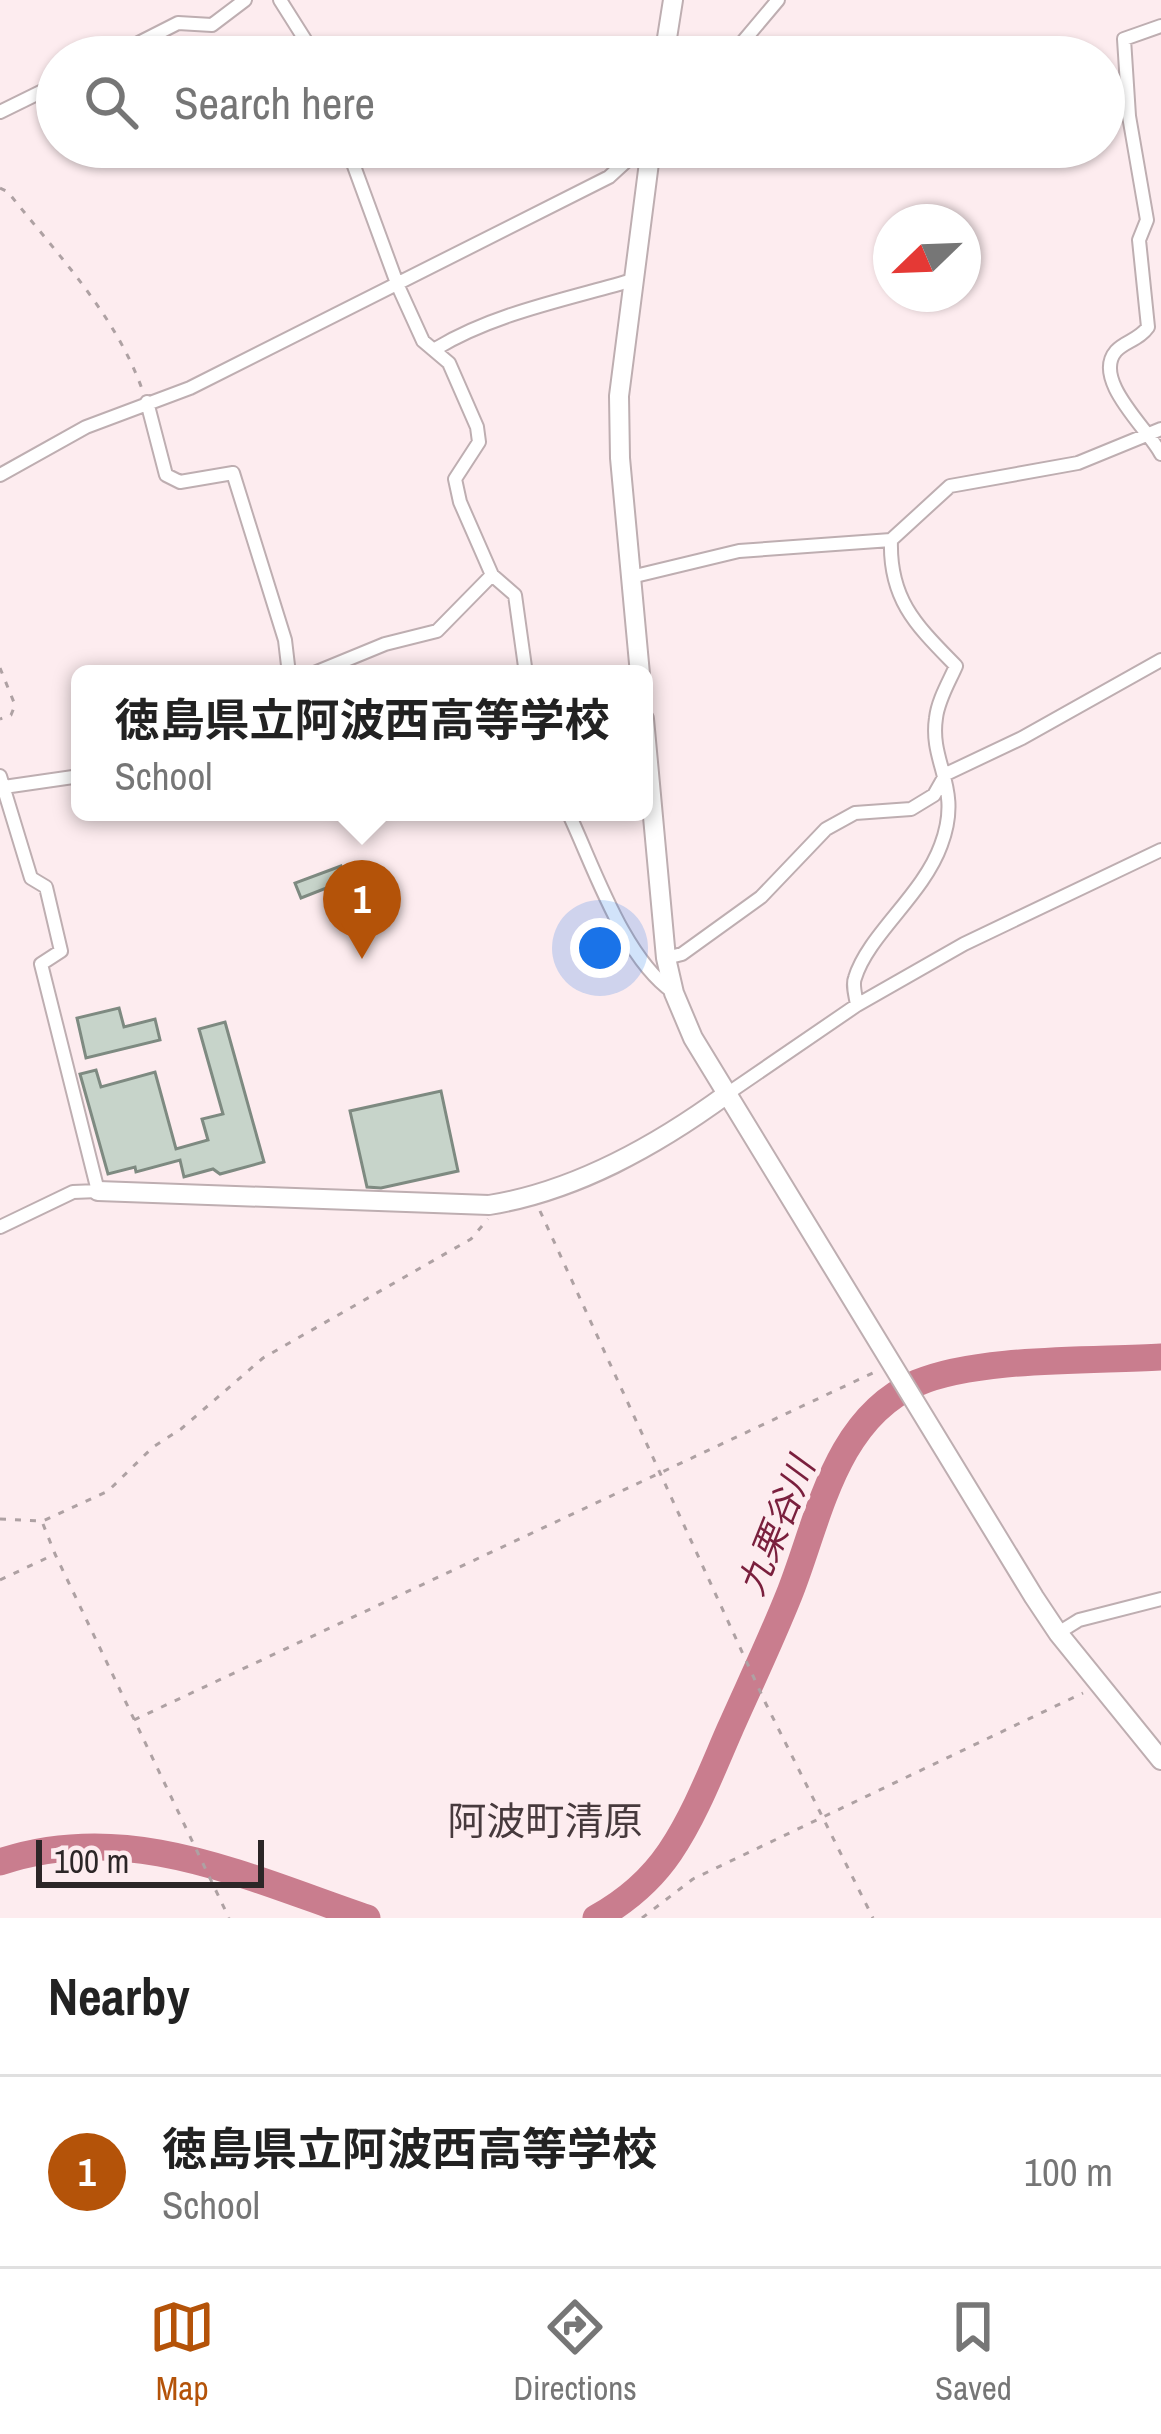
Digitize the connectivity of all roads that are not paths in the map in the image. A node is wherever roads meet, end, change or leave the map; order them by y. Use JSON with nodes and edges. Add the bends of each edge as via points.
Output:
{"nodes":[{"id":1,"x":245,"y":0,"type":"edge"},
{"id":2,"x":280,"y":0,"type":"edge"},
{"id":3,"x":673,"y":0,"type":"edge"},
{"id":4,"x":778,"y":0,"type":"edge"},
{"id":5,"x":1161,"y":26,"type":"edge"},
{"id":6,"x":152,"y":36,"type":"edge"},
{"id":7,"x":303,"y":36,"type":"edge"},
{"id":8,"x":667,"y":36,"type":"edge"},
{"id":9,"x":748,"y":36,"type":"edge"},
{"id":10,"x":1125,"y":39,"type":"edge"},
{"id":11,"x":1125,"y":54,"type":"edge"},
{"id":12,"x":36,"y":94,"type":"edge"},
{"id":13,"x":0,"y":112,"type":"edge"},
{"id":14,"x":355,"y":168,"type":"edge"},
{"id":15,"x":618,"y":168,"type":"edge"},
{"id":16,"x":648,"y":168,"type":"edge"},
{"id":17,"x":632,"y":280,"type":"junction"},
{"id":18,"x":398,"y":286,"type":"junction"},
{"id":19,"x":437,"y":348,"type":"junction"},
{"id":20,"x":147,"y":402,"type":"junction"},
{"id":21,"x":1156,"y":432,"type":"edge"},
{"id":22,"x":1161,"y":454,"type":"edge"},
{"id":23,"x":0,"y":475,"type":"edge"},
{"id":24,"x":891,"y":540,"type":"junction"},
{"id":25,"x":492,"y":575,"type":"junction"},
{"id":26,"x":631,"y":577,"type":"junction"},
{"id":27,"x":1161,"y":660,"type":"edge"},
{"id":28,"x":288,"y":665,"type":"edge"},
{"id":29,"x":334,"y":665,"type":"edge"},
{"id":30,"x":525,"y":665,"type":"edge"},
{"id":31,"x":639,"y":665,"type":"edge"},
{"id":32,"x":946,"y":774,"type":"junction"},
{"id":33,"x":71,"y":777,"type":"edge"},
{"id":34,"x":2,"y":781,"type":"edge"},
{"id":35,"x":653,"y":817,"type":"edge"},
{"id":36,"x":572,"y":821,"type":"edge"},
{"id":37,"x":1161,"y":850,"type":"edge"},
{"id":38,"x":666,"y":958,"type":"junction"},
{"id":39,"x":674,"y":993,"type":"junction"},
{"id":40,"x":856,"y":1005,"type":"junction"},
{"id":41,"x":727,"y":1094,"type":"junction"},
{"id":42,"x":98,"y":1191,"type":"junction"},
{"id":43,"x":0,"y":1226,"type":"edge"},
{"id":44,"x":1161,"y":1599,"type":"edge"},
{"id":45,"x":1058,"y":1633,"type":"junction"},
{"id":46,"x":1161,"y":1760,"type":"edge"}],
"edges":[{"from":1,"to":6,"type":"street","via":[[212,25],[178,23]]},
{"from":2,"to":7,"type":"street"},
{"from":3,"to":8,"type":"street"},
{"from":4,"to":9,"type":"street"},
{"from":5,"to":10,"type":"street"},
{"from":11,"to":21,"type":"street","via":[[1148,220],[1139,240],[1148,327],[1111,363],[1132,419]]},
{"from":12,"to":13,"type":"street"},
{"from":14,"to":18,"type":"street"},
{"from":15,"to":18,"type":"street"},
{"from":16,"to":17,"type":"street"},
{"from":17,"to":19,"type":"street","via":[[509,316]]},
{"from":17,"to":26,"type":"street","via":[[619,396]]},
{"from":18,"to":19,"type":"street","via":[[423,341]]},
{"from":18,"to":20,"type":"street"},
{"from":19,"to":25,"type":"street","via":[[477,427],[479,442],[455,479]]},
{"from":20,"to":23,"type":"street"},
{"from":20,"to":28,"type":"street","via":[[166,475],[180,482],[232,473]]},
{"from":21,"to":22,"type":"street"},
{"from":21,"to":24,"type":"street","via":[[1078,463],[950,486]]},
{"from":24,"to":26,"type":"street","via":[[739,551]]},
{"from":24,"to":32,"type":"street","via":[[894,586],[914,622],[956,666],[936,714]]},
{"from":25,"to":29,"type":"street","via":[[437,631]]},
{"from":25,"to":30,"type":"street","via":[[515,595]]},
{"from":26,"to":31,"type":"street"},
{"from":27,"to":32,"type":"street"},
{"from":32,"to":38,"type":"street","via":[[934,795],[911,809],[855,813],[826,830],[761,897]]},
{"from":32,"to":40,"type":"street","via":[[951,810],[941,845],[854,980]]},
{"from":33,"to":34,"type":"street"},
{"from":34,"to":42,"type":"street","via":[[32,878],[46,887],[61,951],[41,964]]},
{"from":35,"to":38,"type":"street"},
{"from":36,"to":39,"type":"street","via":[[641,960]]},
{"from":37,"to":40,"type":"street"},
{"from":38,"to":39,"type":"street"},
{"from":39,"to":41,"type":"street"},
{"from":40,"to":41,"type":"street"},
{"from":41,"to":42,"type":"street","via":[[594,1174],[490,1205]]},
{"from":41,"to":45,"type":"street"},
{"from":42,"to":43,"type":"street","via":[[73,1192]]},
{"from":44,"to":45,"type":"street"},
{"from":45,"to":46,"type":"street"}]}
